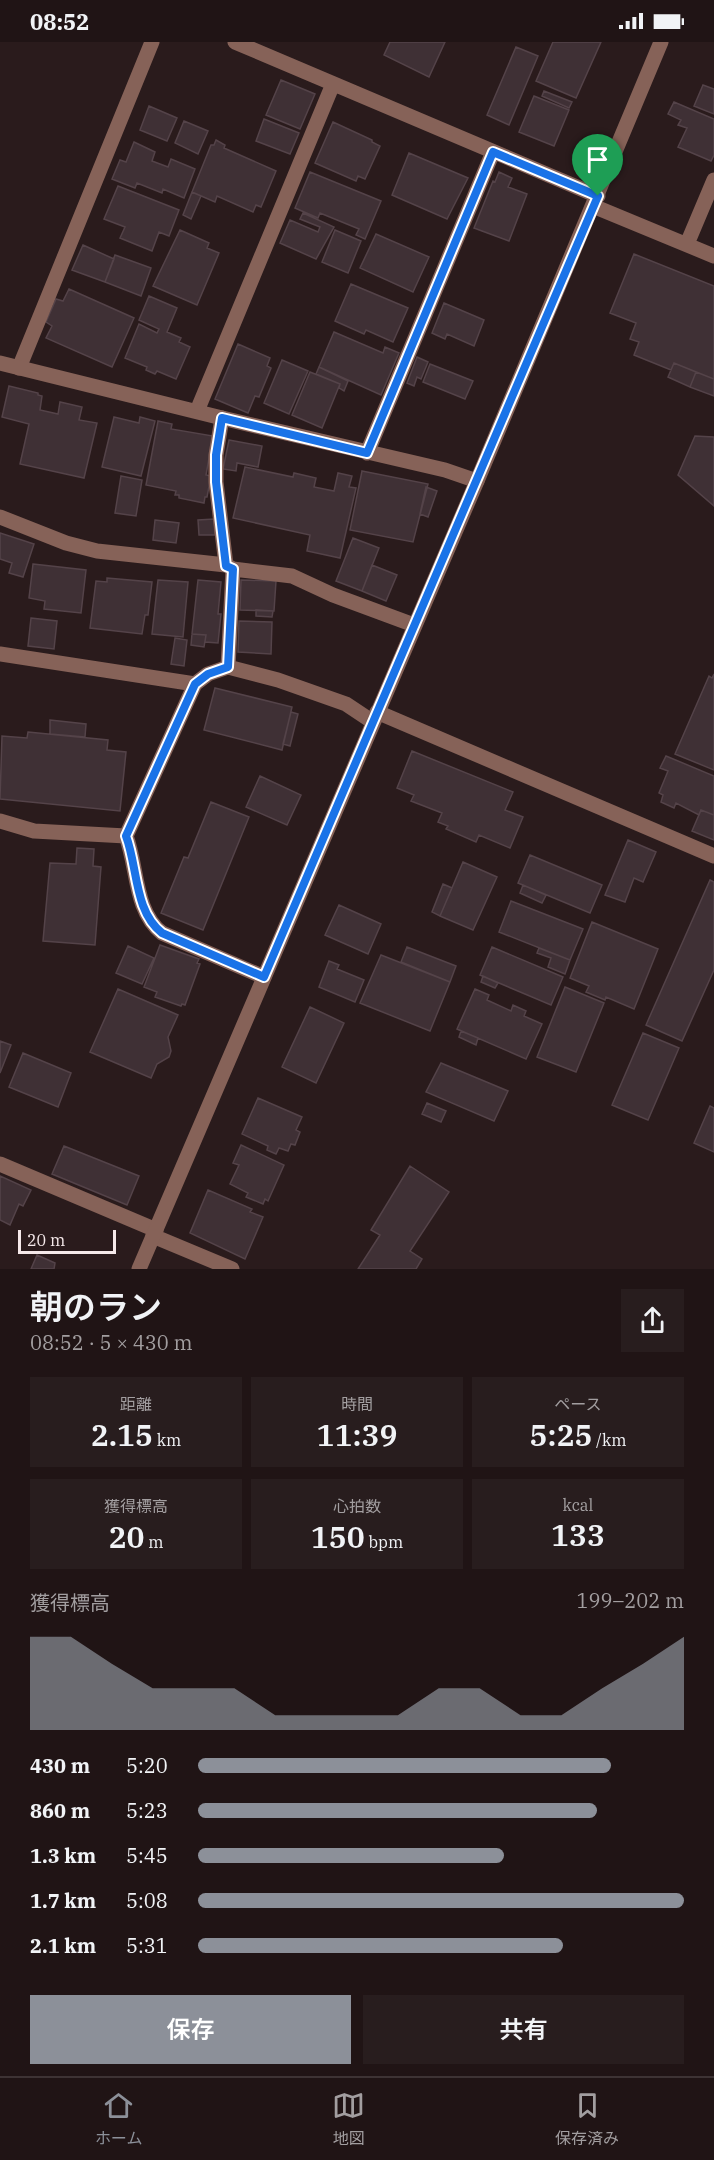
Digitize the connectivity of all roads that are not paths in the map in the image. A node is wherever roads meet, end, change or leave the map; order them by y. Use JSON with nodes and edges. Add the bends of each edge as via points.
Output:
{"nodes":[{"id":1,"x":152,"y":42,"type":"edge"},
{"id":2,"x":235,"y":42,"type":"edge"},
{"id":3,"x":661,"y":42,"type":"edge"},
{"id":4,"x":333,"y":84,"type":"junction"},
{"id":5,"x":493,"y":152,"type":"junction"},
{"id":6,"x":714,"y":180,"type":"edge"},
{"id":7,"x":595,"y":201,"type":"junction"},
{"id":8,"x":687,"y":244,"type":"junction"},
{"id":9,"x":714,"y":256,"type":"edge"},
{"id":10,"x":0,"y":363,"type":"edge"},
{"id":11,"x":19,"y":368,"type":"junction"},
{"id":12,"x":197,"y":411,"type":"junction"},
{"id":13,"x":222,"y":418,"type":"junction"},
{"id":14,"x":367,"y":453,"type":"junction"},
{"id":15,"x":477,"y":481,"type":"junction"},
{"id":16,"x":0,"y":517,"type":"edge"},
{"id":17,"x":230,"y":567,"type":"junction"},
{"id":18,"x":414,"y":626,"type":"junction"},
{"id":19,"x":0,"y":654,"type":"edge"},
{"id":20,"x":228,"y":667,"type":"junction"},
{"id":21,"x":195,"y":684,"type":"junction"},
{"id":22,"x":375,"y":717,"type":"junction"},
{"id":23,"x":0,"y":821,"type":"edge"},
{"id":24,"x":126,"y":836,"type":"junction"},
{"id":25,"x":714,"y":856,"type":"edge"},
{"id":26,"x":264,"y":977,"type":"junction"},
{"id":27,"x":0,"y":1164,"type":"edge"},
{"id":28,"x":155,"y":1233,"type":"junction"},
{"id":29,"x":139,"y":1269,"type":"edge"},
{"id":30,"x":232,"y":1269,"type":"edge"}],
"edges":[{"from":1,"to":11,"type":"street"},
{"from":2,"to":4,"type":"street"},
{"from":3,"to":7,"type":"street"},
{"from":4,"to":5,"type":"street"},
{"from":4,"to":12,"type":"street"},
{"from":5,"to":7,"type":"street"},
{"from":5,"to":14,"type":"street"},
{"from":6,"to":8,"type":"street"},
{"from":7,"to":8,"type":"street"},
{"from":7,"to":15,"type":"street"},
{"from":8,"to":9,"type":"street"},
{"from":10,"to":11,"type":"street"},
{"from":11,"to":12,"type":"street"},
{"from":12,"to":13,"type":"street"},
{"from":13,"to":14,"type":"street"},
{"from":13,"to":17,"type":"street","via":[[216,482]]},
{"from":14,"to":15,"type":"street","via":[[446,470]]},
{"from":15,"to":18,"type":"street"},
{"from":16,"to":17,"type":"street","via":[[97,551]]},
{"from":17,"to":18,"type":"street","via":[[292,576]]},
{"from":17,"to":20,"type":"street"},
{"from":18,"to":22,"type":"street"},
{"from":19,"to":21,"type":"street"},
{"from":20,"to":21,"type":"street"},
{"from":20,"to":22,"type":"street","via":[[278,680]]},
{"from":21,"to":24,"type":"street"},
{"from":22,"to":25,"type":"street"},
{"from":22,"to":26,"type":"street"},
{"from":23,"to":24,"type":"street","via":[[34,831]]},
{"from":24,"to":26,"type":"street","via":[[142,905],[152,925],[162,933]]},
{"from":26,"to":28,"type":"street"},
{"from":27,"to":28,"type":"street"},
{"from":28,"to":29,"type":"street"},
{"from":28,"to":30,"type":"street"}]}
